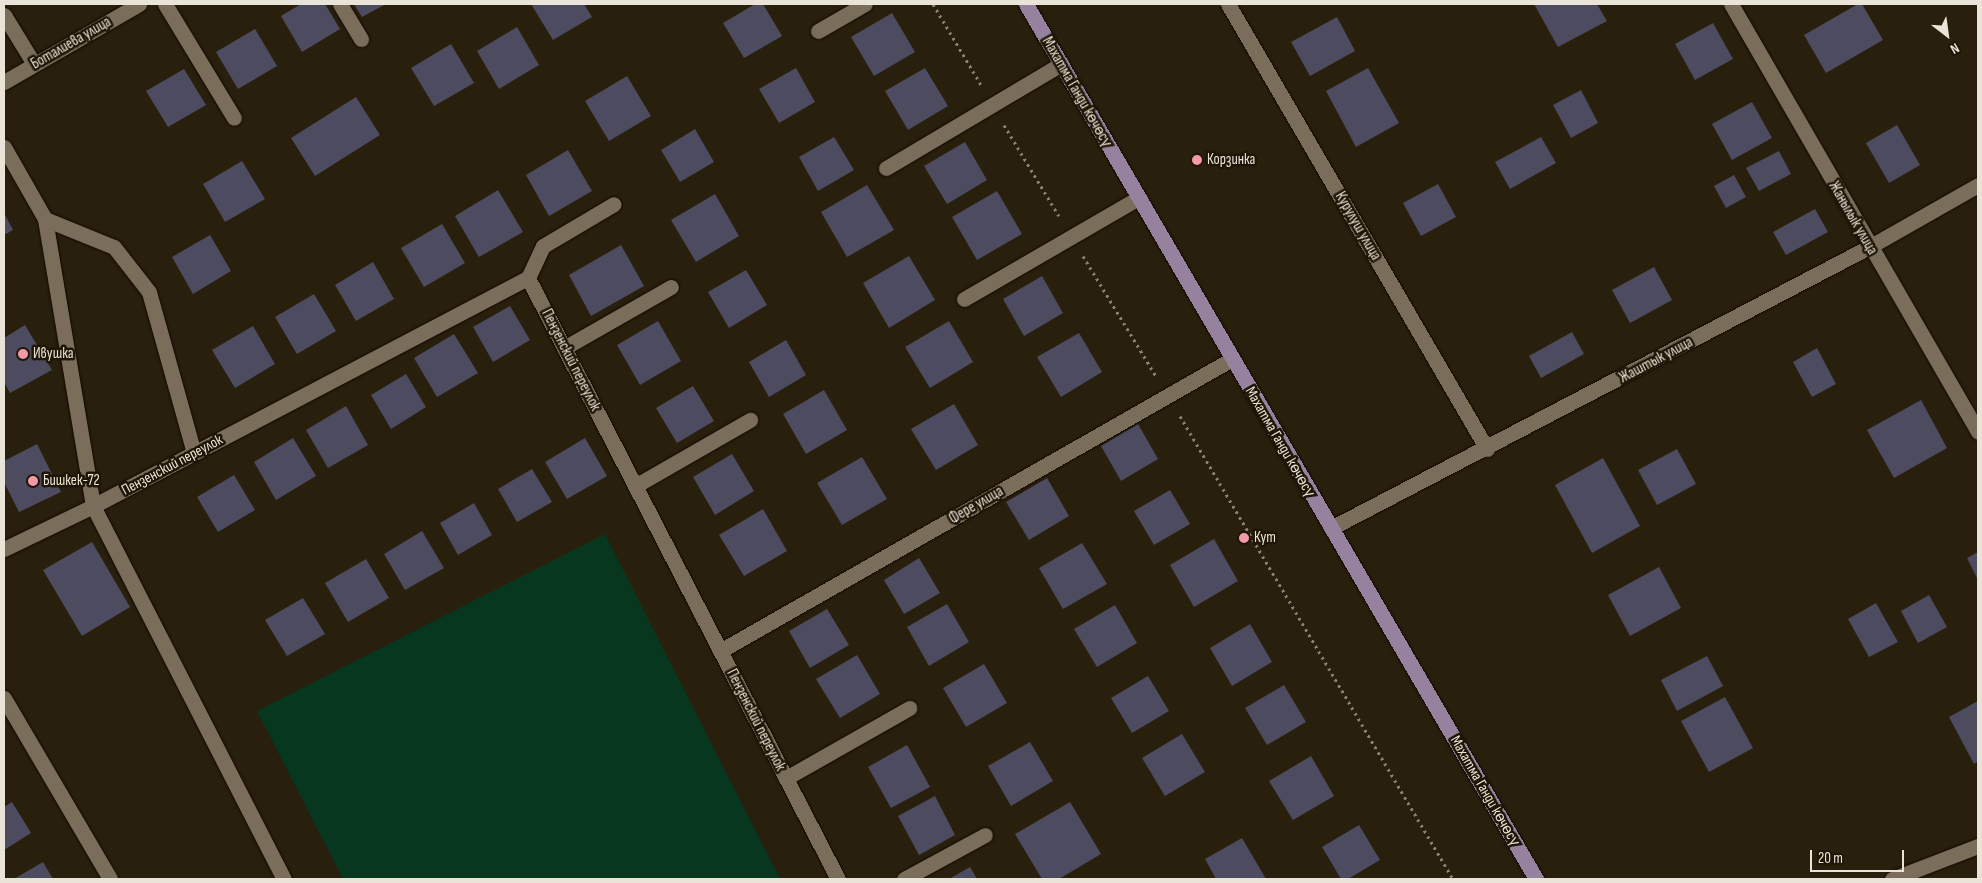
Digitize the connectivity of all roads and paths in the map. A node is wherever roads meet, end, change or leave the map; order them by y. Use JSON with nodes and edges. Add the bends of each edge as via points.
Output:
{"nodes":[{"id":1,"x":139,"y":4,"type":"edge"},
{"id":2,"x":165,"y":4,"type":"edge"},
{"id":3,"x":340,"y":4,"type":"edge"},
{"id":4,"x":865,"y":4,"type":"edge"},
{"id":5,"x":933,"y":4,"type":"edge"},
{"id":6,"x":1026,"y":4,"type":"edge"},
{"id":7,"x":1228,"y":4,"type":"edge"},
{"id":8,"x":1731,"y":4,"type":"edge"},
{"id":9,"x":4,"y":15,"type":"edge"},
{"id":10,"x":818,"y":31,"type":"dead end"},
{"id":11,"x":361,"y":39,"type":"dead end"},
{"id":12,"x":34,"y":64,"type":"junction"},
{"id":13,"x":1061,"y":64,"type":"junction"},
{"id":14,"x":4,"y":82,"type":"edge"},
{"id":15,"x":992,"y":105,"type":"junction"},
{"id":16,"x":234,"y":118,"type":"dead end"},
{"id":17,"x":4,"y":146,"type":"edge"},
{"id":18,"x":886,"y":168,"type":"dead end"},
{"id":19,"x":1978,"y":185,"type":"edge"},
{"id":20,"x":1138,"y":198,"type":"junction"},
{"id":21,"x":614,"y":204,"type":"dead end"},
{"id":22,"x":45,"y":219,"type":"junction"},
{"id":23,"x":1072,"y":237,"type":"junction"},
{"id":24,"x":1870,"y":247,"type":"junction"},
{"id":25,"x":528,"y":278,"type":"junction"},
{"id":26,"x":670,"y":287,"type":"dead end"},
{"id":27,"x":964,"y":300,"type":"dead end"},
{"id":28,"x":564,"y":348,"type":"junction"},
{"id":29,"x":1232,"y":359,"type":"junction"},
{"id":30,"x":1168,"y":395,"type":"junction"},
{"id":31,"x":750,"y":420,"type":"dead end"},
{"id":32,"x":1978,"y":432,"type":"edge"},
{"id":33,"x":1487,"y":449,"type":"junction"},
{"id":34,"x":194,"y":453,"type":"junction"},
{"id":35,"x":635,"y":486,"type":"junction"},
{"id":36,"x":93,"y":506,"type":"junction"},
{"id":37,"x":1331,"y":528,"type":"junction"},
{"id":38,"x":4,"y":550,"type":"edge"},
{"id":39,"x":720,"y":650,"type":"junction"},
{"id":40,"x":4,"y":698,"type":"edge"},
{"id":41,"x":910,"y":708,"type":"dead end"},
{"id":42,"x":786,"y":778,"type":"junction"},
{"id":43,"x":984,"y":835,"type":"dead end"},
{"id":44,"x":1978,"y":846,"type":"edge"},
{"id":45,"x":110,"y":879,"type":"edge"},
{"id":46,"x":284,"y":879,"type":"edge"},
{"id":47,"x":838,"y":879,"type":"edge"},
{"id":48,"x":904,"y":879,"type":"edge"},
{"id":49,"x":1453,"y":879,"type":"edge"},
{"id":50,"x":1536,"y":879,"type":"edge"},
{"id":51,"x":1892,"y":879,"type":"edge"}],
"edges":[{"from":1,"to":12,"type":"street","name":"Боталиева улица"},
{"from":2,"to":16,"type":"street"},
{"from":3,"to":11,"type":"street"},
{"from":4,"to":10,"type":"street"},
{"from":5,"to":15,"type":"path"},
{"from":6,"to":13,"type":"main road","name":"Махатма Ганди көчөсү"},
{"from":7,"to":33,"type":"street","name":"Курулуш улица"},
{"from":8,"to":24,"type":"street","name":"Жанылык улица"},
{"from":9,"to":12,"type":"street"},
{"from":12,"to":14,"type":"street","name":"Боталиева улица"},
{"from":13,"to":15,"type":"street"},
{"from":13,"to":20,"type":"main road","name":"Махатма Ганди көчөсү"},
{"from":15,"to":18,"type":"street"},
{"from":15,"to":23,"type":"path"},
{"from":17,"to":22,"type":"street"},
{"from":19,"to":24,"type":"street","name":"Жаштык улица"},
{"from":20,"to":23,"type":"street"},
{"from":20,"to":29,"type":"main road","name":"Махатма Ганди көчөсү"},
{"from":21,"to":25,"type":"street","via":[[543,246]]},
{"from":22,"to":34,"type":"street","via":[[114,247],[149,292]]},
{"from":22,"to":36,"type":"street"},
{"from":23,"to":27,"type":"street"},
{"from":23,"to":30,"type":"path"},
{"from":24,"to":32,"type":"street","name":"Жанылык улица"},
{"from":24,"to":33,"type":"street","name":"Жаштык улица"},
{"from":25,"to":28,"type":"street","name":"Пензенский переулок"},
{"from":25,"to":34,"type":"street","name":"Пензенский переулок"},
{"from":26,"to":28,"type":"street"},
{"from":28,"to":35,"type":"street","name":"Пензенский переулок"},
{"from":29,"to":30,"type":"street","name":"Фере улица"},
{"from":29,"to":37,"type":"main road","name":"Махатма Ганди көчөсү"},
{"from":30,"to":39,"type":"street","name":"Фере улица"},
{"from":30,"to":49,"type":"path"},
{"from":31,"to":35,"type":"street"},
{"from":33,"to":37,"type":"street","name":"Жаштык улица"},
{"from":34,"to":36,"type":"street","name":"Пензенский переулок"},
{"from":35,"to":39,"type":"street","name":"Пензенский переулок"},
{"from":36,"to":38,"type":"street","name":"Пензенский переулок"},
{"from":36,"to":46,"type":"street"},
{"from":37,"to":50,"type":"main road","name":"Махатма Ганди көчөсү"},
{"from":39,"to":42,"type":"street","name":"Пензенский переулок"},
{"from":40,"to":45,"type":"street"},
{"from":41,"to":42,"type":"street"},
{"from":42,"to":47,"type":"street","name":"Пензенский переулок"},
{"from":43,"to":48,"type":"street"},
{"from":44,"to":51,"type":"street"}]}
